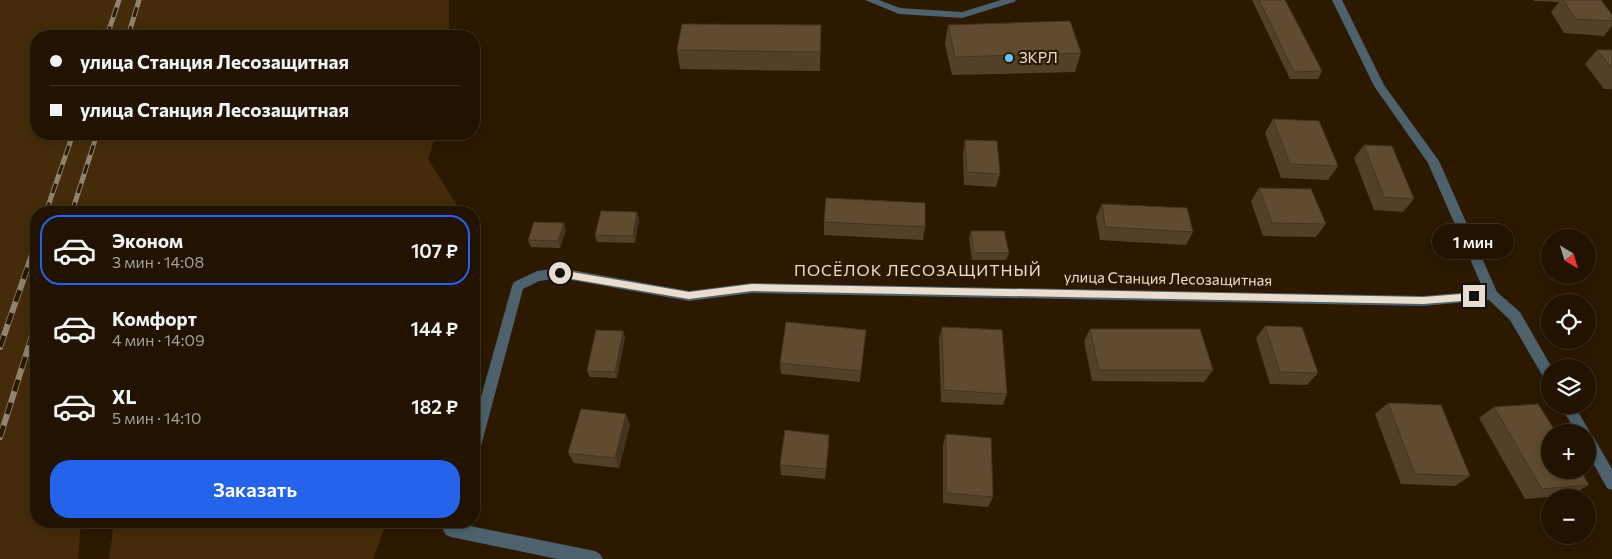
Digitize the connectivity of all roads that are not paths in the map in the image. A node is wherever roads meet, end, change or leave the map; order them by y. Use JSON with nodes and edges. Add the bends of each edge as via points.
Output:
{"nodes":[{"id":1,"x":870,"y":0,"type":"edge"},
{"id":2,"x":1011,"y":0,"type":"edge"},
{"id":3,"x":1337,"y":0,"type":"edge"},
{"id":4,"x":1492,"y":295,"type":"junction"},
{"id":5,"x":1541,"y":361,"type":"edge"},
{"id":6,"x":480,"y":424,"type":"edge"},
{"id":7,"x":1596,"y":455,"type":"edge"},
{"id":8,"x":1612,"y":483,"type":"edge"},
{"id":9,"x":461,"y":528,"type":"edge"},
{"id":10,"x":595,"y":559,"type":"edge"}],
"edges":[{"from":1,"to":2,"type":"street","via":[[898,11],[962,15]]},
{"from":3,"to":4,"type":"street","via":[[1379,86],[1434,161]]},
{"from":4,"to":5,"type":"street","via":[[1515,316]]},
{"from":4,"to":6,"type":"street","name":"улица Станция Лесозащитная","via":[[1423,301],[752,288],[689,296],[560,273],[538,276],[518,286]]},
{"from":7,"to":8,"type":"street"},
{"from":9,"to":10,"type":"street"}]}
